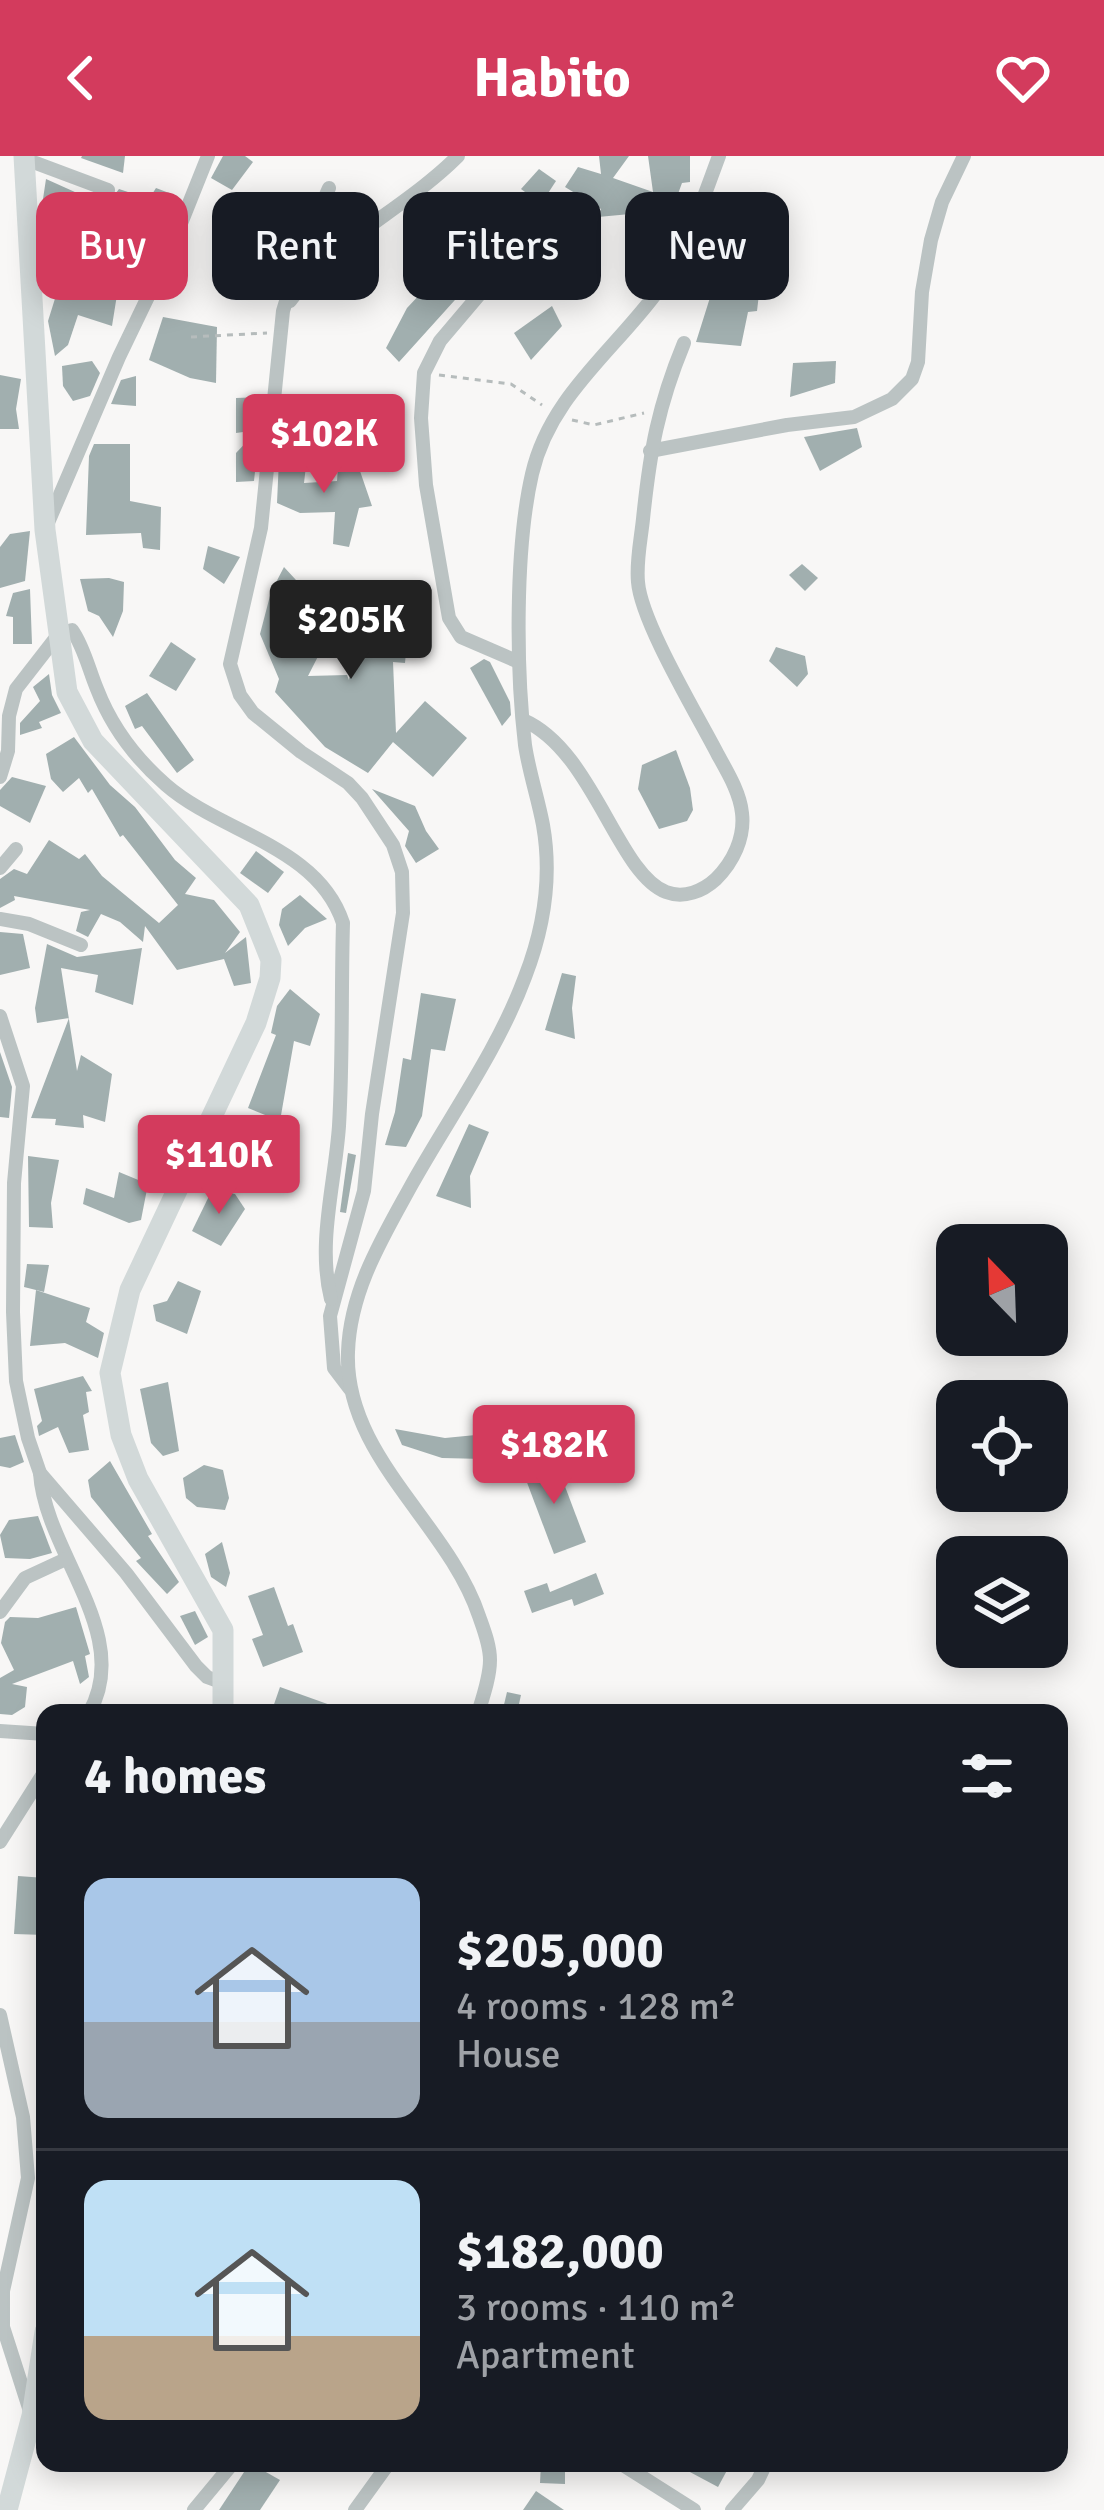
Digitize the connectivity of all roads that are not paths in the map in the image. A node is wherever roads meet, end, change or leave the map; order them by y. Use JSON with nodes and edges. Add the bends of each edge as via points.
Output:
{"nodes":[{"id":1,"x":208,"y":156,"type":"edge"},
{"id":2,"x":458,"y":156,"type":"edge"},
{"id":3,"x":719,"y":156,"type":"edge"},
{"id":4,"x":964,"y":156,"type":"edge"},
{"id":5,"x":24,"y":158,"type":"edge"},
{"id":6,"x":328,"y":188,"type":"dead end"},
{"id":7,"x":108,"y":190,"type":"dead end"},
{"id":8,"x":476,"y":300,"type":"edge"},
{"id":9,"x":284,"y":311,"type":"junction"},
{"id":10,"x":684,"y":343,"type":"dead end"},
{"id":11,"x":650,"y":451,"type":"junction"},
{"id":12,"x":46,"y":530,"type":"junction"},
{"id":13,"x":58,"y":635,"type":"junction"},
{"id":14,"x":519,"y":662,"type":"junction"},
{"id":15,"x":523,"y":720,"type":"junction"},
{"id":16,"x":0,"y":777,"type":"edge"},
{"id":17,"x":16,"y":849,"type":"dead end"},
{"id":18,"x":0,"y":868,"type":"edge"},
{"id":19,"x":0,"y":919,"type":"edge"},
{"id":20,"x":81,"y":945,"type":"dead end"},
{"id":21,"x":0,"y":1016,"type":"edge"},
{"id":22,"x":7,"y":1185,"type":"edge"},
{"id":23,"x":348,"y":1249,"type":"junction"},
{"id":24,"x":372,"y":1260,"type":"junction"},
{"id":25,"x":332,"y":1300,"type":"junction"},
{"id":26,"x":350,"y":1389,"type":"junction"},
{"id":27,"x":40,"y":1473,"type":"junction"},
{"id":28,"x":66,"y":1559,"type":"junction"},
{"id":29,"x":0,"y":1612,"type":"edge"},
{"id":30,"x":226,"y":1684,"type":"junction"},
{"id":31,"x":93,"y":1704,"type":"edge"},
{"id":32,"x":224,"y":1704,"type":"edge"},
{"id":33,"x":480,"y":1704,"type":"edge"},
{"id":34,"x":0,"y":1731,"type":"edge"},
{"id":35,"x":36,"y":1733,"type":"edge"},
{"id":36,"x":36,"y":1785,"type":"edge"},
{"id":37,"x":0,"y":1842,"type":"edge"},
{"id":38,"x":0,"y":2014,"type":"edge"},
{"id":39,"x":36,"y":2390,"type":"edge"},
{"id":40,"x":32,"y":2416,"type":"junction"},
{"id":41,"x":226,"y":2472,"type":"edge"},
{"id":42,"x":382,"y":2472,"type":"edge"},
{"id":43,"x":637,"y":2472,"type":"edge"},
{"id":44,"x":762,"y":2472,"type":"edge"},
{"id":45,"x":7,"y":2510,"type":"edge"},
{"id":46,"x":194,"y":2510,"type":"edge"},
{"id":47,"x":355,"y":2510,"type":"edge"},
{"id":48,"x":694,"y":2510,"type":"edge"},
{"id":49,"x":732,"y":2510,"type":"edge"}],
"edges":[{"from":1,"to":12,"type":"street"},
{"from":2,"to":9,"type":"street","via":[[306,278]]},
{"from":3,"to":14,"type":"street","via":[[663,282],[555,414],[532,476]]},
{"from":4,"to":11,"type":"street","via":[[932,240],[918,362],[892,399],[854,418]]},
{"from":5,"to":7,"type":"street"},
{"from":5,"to":12,"type":"street"},
{"from":6,"to":9,"type":"street"},
{"from":8,"to":14,"type":"street","via":[[424,373],[426,485],[445,607],[460,637]]},
{"from":9,"to":23,"type":"street","via":[[266,493],[231,646],[232,677],[253,712],[362,799],[392,845],[404,896],[364,1191]]},
{"from":10,"to":11,"type":"street"},
{"from":11,"to":15,"type":"street","via":[[638,583],[740,802],[732,860],[696,892],[658,887],[559,745]]},
{"from":12,"to":13,"type":"street"},
{"from":13,"to":16,"type":"street","via":[[16,689]]},
{"from":13,"to":25,"type":"street","via":[[74,632],[108,714],[144,765],[172,790],[287,856],[338,905],[339,1126],[324,1267]]},
{"from":13,"to":30,"type":"street","via":[[68,692],[93,741],[250,905],[271,960],[256,1023],[130,1290],[110,1373],[138,1480],[223,1630]]},
{"from":14,"to":15,"type":"street"},
{"from":15,"to":24,"type":"street","via":[[547,877],[526,975]]},
{"from":17,"to":18,"type":"street"},
{"from":19,"to":20,"type":"street"},
{"from":21,"to":22,"type":"street","via":[[23,1086]]},
{"from":22,"to":27,"type":"street","via":[[16,1381]]},
{"from":23,"to":24,"type":"street"},
{"from":23,"to":25,"type":"street"},
{"from":24,"to":26,"type":"street","via":[[350,1333]]},
{"from":25,"to":26,"type":"street","via":[[332,1361]]},
{"from":26,"to":33,"type":"street","via":[[380,1457],[472,1596],[490,1658]]},
{"from":27,"to":28,"type":"street"},
{"from":27,"to":30,"type":"street","via":[[196,1666]]},
{"from":28,"to":29,"type":"street","via":[[25,1578]]},
{"from":28,"to":31,"type":"street","via":[[101,1644]]},
{"from":30,"to":32,"type":"street"},
{"from":34,"to":35,"type":"street"},
{"from":36,"to":37,"type":"street"},
{"from":38,"to":40,"type":"street","via":[[28,2178],[3,2327]]},
{"from":39,"to":40,"type":"street"},
{"from":40,"to":45,"type":"street"},
{"from":41,"to":46,"type":"street"},
{"from":42,"to":47,"type":"street"},
{"from":43,"to":48,"type":"street"},
{"from":44,"to":49,"type":"street"}]}
